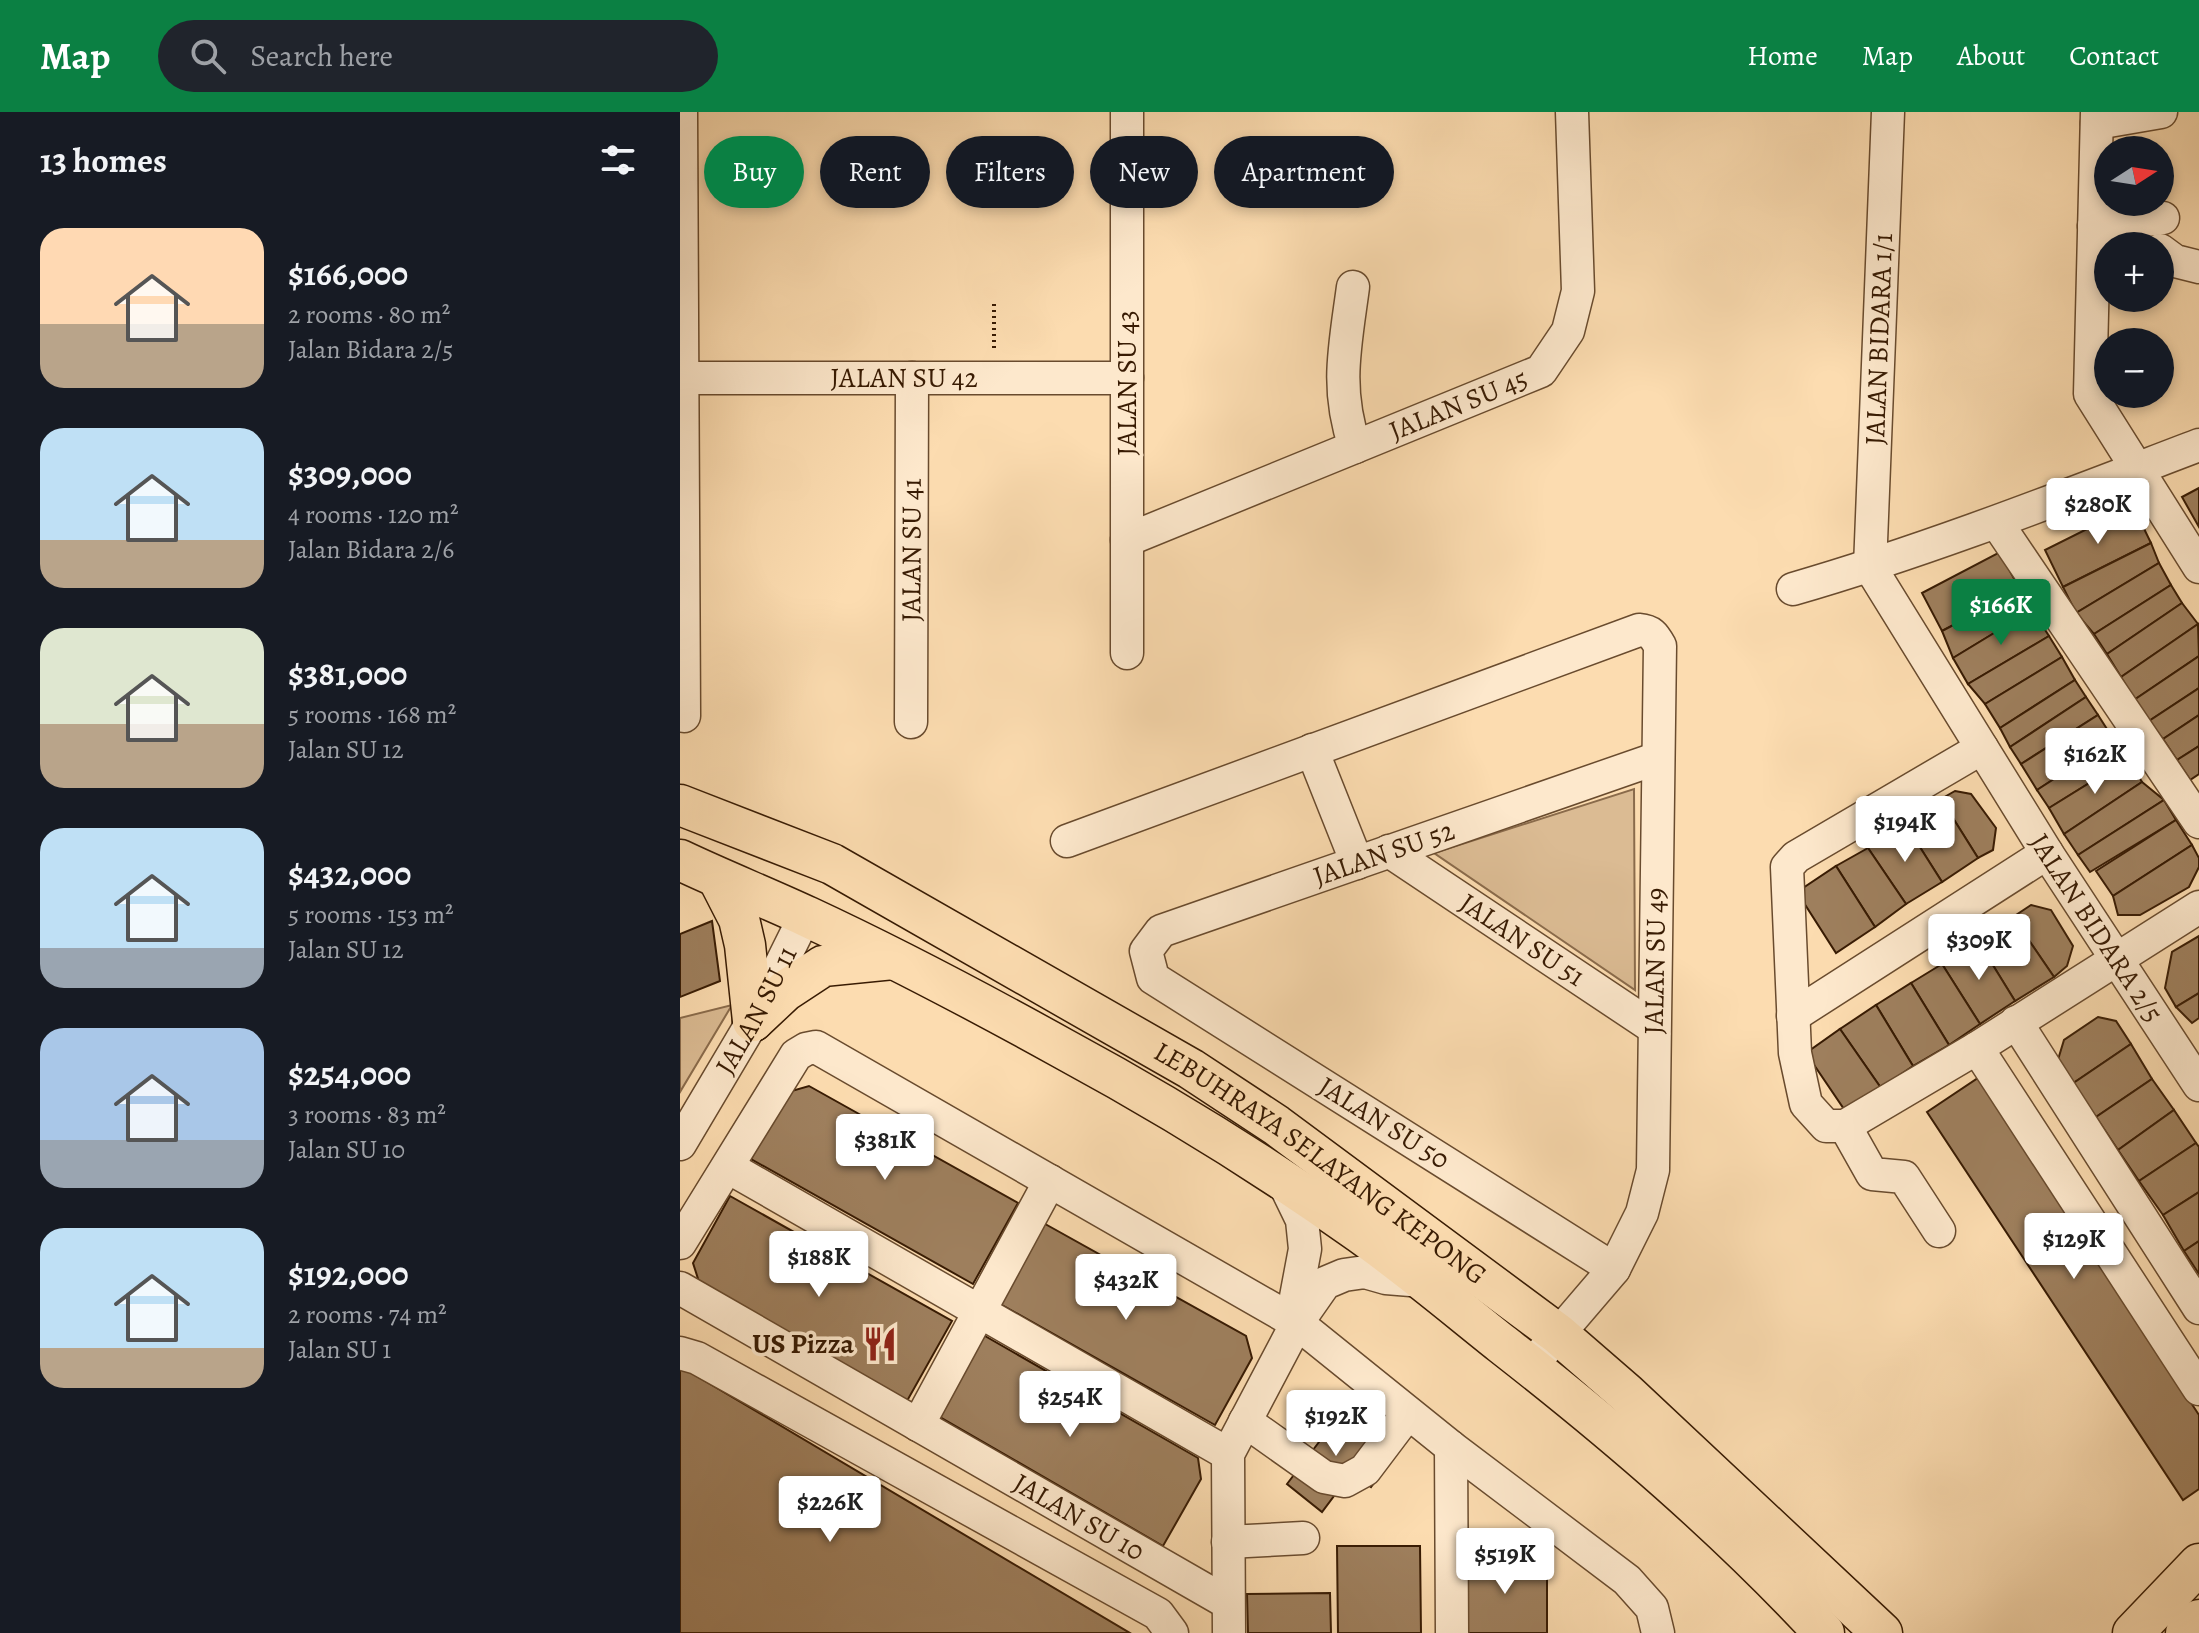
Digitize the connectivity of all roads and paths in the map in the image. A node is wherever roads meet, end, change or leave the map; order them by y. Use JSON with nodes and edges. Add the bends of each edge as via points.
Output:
{"nodes":[{"id":1,"x":681,"y":112,"type":"edge"},
{"id":2,"x":1127,"y":112,"type":"edge"},
{"id":3,"x":1572,"y":112,"type":"edge"},
{"id":4,"x":1888,"y":112,"type":"edge"},
{"id":5,"x":2161,"y":112,"type":"edge"},
{"id":6,"x":2097,"y":118,"type":"edge"},
{"id":7,"x":2094,"y":226,"type":"junction"},
{"id":8,"x":2147,"y":232,"type":"edge"},
{"id":9,"x":2174,"y":260,"type":"edge"},
{"id":10,"x":2199,"y":267,"type":"edge"},
{"id":11,"x":1353,"y":287,"type":"dead end"},
{"id":12,"x":994,"y":304,"type":"dead end"},
{"id":13,"x":994,"y":341,"type":"dead end"},
{"id":14,"x":682,"y":378,"type":"junction"},
{"id":15,"x":912,"y":378,"type":"junction"},
{"id":16,"x":1127,"y":378,"type":"junction"},
{"id":17,"x":2199,"y":445,"type":"edge"},
{"id":18,"x":1355,"y":447,"type":"junction"},
{"id":19,"x":2137,"y":468,"type":"junction"},
{"id":20,"x":1997,"y":523,"type":"junction"},
{"id":21,"x":1127,"y":540,"type":"junction"},
{"id":22,"x":1870,"y":567,"type":"junction"},
{"id":23,"x":2199,"y":567,"type":"edge"},
{"id":24,"x":1793,"y":589,"type":"dead end"},
{"id":25,"x":1127,"y":653,"type":"dead end"},
{"id":26,"x":684,"y":716,"type":"dead end"},
{"id":27,"x":911,"y":722,"type":"dead end"},
{"id":28,"x":1982,"y":748,"type":"junction"},
{"id":29,"x":1312,"y":750,"type":"junction"},
{"id":30,"x":1658,"y":758,"type":"junction"},
{"id":31,"x":680,"y":805,"type":"edge"},
{"id":32,"x":2199,"y":822,"type":"edge"},
{"id":33,"x":1067,"y":841,"type":"dead end"},
{"id":34,"x":1389,"y":851,"type":"junction"},
{"id":35,"x":2047,"y":853,"type":"junction"},
{"id":36,"x":689,"y":860,"type":"edge"},
{"id":37,"x":1357,"y":863,"type":"junction"},
{"id":38,"x":2199,"y":907,"type":"edge"},
{"id":39,"x":805,"y":916,"type":"junction"},
{"id":40,"x":964,"y":940,"type":"junction"},
{"id":41,"x":893,"y":959,"type":"junction"},
{"id":42,"x":2116,"y":959,"type":"junction"},
{"id":43,"x":1153,"y":978,"type":"joint"},
{"id":44,"x":1793,"y":1016,"type":"junction"},
{"id":45,"x":753,"y":1021,"type":"junction"},
{"id":46,"x":2016,"y":1022,"type":"junction"},
{"id":47,"x":1654,"y":1028,"type":"junction"},
{"id":48,"x":1977,"y":1048,"type":"junction"},
{"id":49,"x":2199,"y":1085,"type":"edge"},
{"id":50,"x":1845,"y":1126,"type":"junction"},
{"id":51,"x":680,"y":1144,"type":"edge"},
{"id":52,"x":728,"y":1167,"type":"junction"},
{"id":53,"x":1050,"y":1181,"type":"junction"},
{"id":54,"x":1284,"y":1183,"type":"junction"},
{"id":55,"x":1939,"y":1231,"type":"dead end"},
{"id":56,"x":680,"y":1243,"type":"edge"},
{"id":57,"x":1614,"y":1269,"type":"junction"},
{"id":58,"x":1423,"y":1281,"type":"junction"},
{"id":59,"x":680,"y":1288,"type":"edge"},
{"id":60,"x":2199,"y":1308,"type":"edge"},
{"id":61,"x":980,"y":1312,"type":"junction"},
{"id":62,"x":1297,"y":1323,"type":"junction"},
{"id":63,"x":1558,"y":1334,"type":"junction"},
{"id":64,"x":680,"y":1353,"type":"edge"},
{"id":65,"x":1531,"y":1366,"type":"junction"},
{"id":66,"x":2199,"y":1389,"type":"edge"},
{"id":67,"x":1408,"y":1413,"type":"junction"},
{"id":68,"x":1245,"y":1421,"type":"junction"},
{"id":69,"x":918,"y":1425,"type":"junction"},
{"id":70,"x":1451,"y":1447,"type":"junction"},
{"id":71,"x":1228,"y":1454,"type":"junction"},
{"id":72,"x":1303,"y":1538,"type":"dead end"},
{"id":73,"x":1228,"y":1542,"type":"junction"},
{"id":74,"x":2199,"y":1564,"type":"edge"},
{"id":75,"x":1228,"y":1618,"type":"edge"},
{"id":76,"x":2199,"y":1620,"type":"edge"},
{"id":77,"x":1172,"y":1633,"type":"edge"},
{"id":78,"x":1452,"y":1633,"type":"edge"},
{"id":79,"x":1658,"y":1633,"type":"edge"},
{"id":80,"x":1824,"y":1633,"type":"edge"},
{"id":81,"x":1882,"y":1633,"type":"edge"},
{"id":82,"x":2133,"y":1633,"type":"edge"},
{"id":83,"x":2186,"y":1633,"type":"edge"}],
"edges":[{"from":1,"to":14,"type":"street"},
{"from":2,"to":16,"type":"street","name":"JALAN SU 43"},
{"from":3,"to":18,"type":"street","name":"JALAN SU 45","via":[[1578,291],[1568,331],[1541,371]]},
{"from":4,"to":22,"type":"street","name":"JALAN BIDARA 1/1"},
{"from":5,"to":6,"type":"street"},
{"from":6,"to":7,"type":"street"},
{"from":7,"to":8,"type":"street"},
{"from":7,"to":19,"type":"street","via":[[2090,394]]},
{"from":9,"to":10,"type":"street"},
{"from":11,"to":18,"type":"street","via":[[1342,366],[1345,418]]},
{"from":12,"to":13,"type":"path"},
{"from":14,"to":15,"type":"street","name":"JALAN SU 42"},
{"from":14,"to":26,"type":"street"},
{"from":15,"to":16,"type":"street","name":"JALAN SU 42"},
{"from":15,"to":27,"type":"street","name":"JALAN SU 41"},
{"from":16,"to":21,"type":"street","name":"JALAN SU 43"},
{"from":17,"to":19,"type":"street"},
{"from":18,"to":21,"type":"street","name":"JALAN SU 45"},
{"from":19,"to":20,"type":"street"},
{"from":19,"to":23,"type":"street"},
{"from":20,"to":22,"type":"street"},
{"from":20,"to":32,"type":"street"},
{"from":21,"to":25,"type":"street","name":"JALAN SU 43"},
{"from":22,"to":24,"type":"street"},
{"from":22,"to":28,"type":"street","name":"JALAN BIDARA 2/5"},
{"from":28,"to":35,"type":"street","name":"JALAN BIDARA 2/5"},
{"from":28,"to":44,"type":"street","via":[[1787,867]]},
{"from":29,"to":30,"type":"street","name":"JALAN SU 49","via":[[1639,630],[1654,635],[1660,646]]},
{"from":29,"to":33,"type":"street"},
{"from":29,"to":37,"type":"street"},
{"from":30,"to":34,"type":"street","name":"JALAN SU 52"},
{"from":30,"to":47,"type":"street","name":"JALAN SU 49"},
{"from":31,"to":40,"type":"main road","name":"LEBUHRAYA SELAYANG KEPONG","via":[[832,864]]},
{"from":34,"to":37,"type":"street","name":"JALAN SU 52"},
{"from":34,"to":47,"type":"street","name":"JALAN SU 51"},
{"from":35,"to":42,"type":"street","name":"JALAN BIDARA 2/5"},
{"from":35,"to":44,"type":"street"},
{"from":36,"to":39,"type":"main road","name":"LEBUHRAYA SELAYANG KEPONG"},
{"from":36,"to":39,"type":"main road","via":[[779,873],[796,889]]},
{"from":36,"to":45,"type":"main road","via":[[739,919]]},
{"from":37,"to":43,"type":"street","name":"JALAN SU 52","via":[[1161,931],[1146,951]]},
{"from":38,"to":42,"type":"street"},
{"from":39,"to":40,"type":"main road","via":[[828,909],[857,911]]},
{"from":39,"to":41,"type":"main road","name":"LEBUHRAYA SELAYANG KEPONG"},
{"from":39,"to":45,"type":"street","name":"JALAN SU 11"},
{"from":40,"to":63,"type":"main road","name":"LEBUHRAYA SELAYANG KEPONG","via":[[1228,1093]]},
{"from":41,"to":45,"type":"main road","via":[[823,966]]},
{"from":41,"to":54,"type":"main road","name":"LEBUHRAYA SELAYANG KEPONG","via":[[1065,1049]]},
{"from":42,"to":46,"type":"street"},
{"from":42,"to":49,"type":"street","name":"JALAN BIDARA 2/5"},
{"from":43,"to":57,"type":"street","name":"JALAN SU 50"},
{"from":44,"to":50,"type":"street","via":[[1806,1104],[1826,1126]]},
{"from":45,"to":51,"type":"street","name":"JALAN SU 11"},
{"from":46,"to":48,"type":"street"},
{"from":46,"to":60,"type":"street"},
{"from":47,"to":57,"type":"street","name":"JALAN SU 49","via":[[1653,1170],[1642,1213]]},
{"from":48,"to":50,"type":"street"},
{"from":48,"to":66,"type":"street"},
{"from":50,"to":55,"type":"street","via":[[1872,1174],[1904,1177]]},
{"from":52,"to":53,"type":"street","via":[[796,1055],[816,1047]]},
{"from":52,"to":56,"type":"street"},
{"from":52,"to":61,"type":"street"},
{"from":53,"to":61,"type":"street"},
{"from":53,"to":62,"type":"street"},
{"from":54,"to":58,"type":"main road","name":"LEBUHRAYA SELAYANG KEPONG"},
{"from":54,"to":62,"type":"street","via":[[1302,1220],[1305,1249]]},
{"from":57,"to":63,"type":"street","name":"JALAN SU 49"},
{"from":58,"to":62,"type":"street","via":[[1365,1272],[1344,1275],[1325,1283]]},
{"from":58,"to":65,"type":"main road","name":"LEBUHRAYA SELAYANG KEPONG"},
{"from":59,"to":69,"type":"street","name":"JALAN SU 10"},
{"from":61,"to":69,"type":"street"},
{"from":61,"to":71,"type":"street"},
{"from":62,"to":67,"type":"street"},
{"from":62,"to":68,"type":"street"},
{"from":63,"to":65,"type":"street","name":"JALAN SU 49"},
{"from":63,"to":81,"type":"main road","name":"LEBUHRAYA SELAYANG KEPONG"},
{"from":64,"to":77,"type":"street","via":[[1158,1614]]},
{"from":65,"to":80,"type":"main road","name":"LEBUHRAYA SELAYANG KEPONG","via":[[1697,1506]]},
{"from":67,"to":68,"type":"street","via":[[1365,1470],[1345,1481],[1324,1477]]},
{"from":67,"to":70,"type":"street"},
{"from":68,"to":71,"type":"street"},
{"from":69,"to":75,"type":"street","name":"JALAN SU 10"},
{"from":70,"to":78,"type":"street"},
{"from":70,"to":79,"type":"street","via":[[1627,1580],[1652,1608]]},
{"from":71,"to":73,"type":"street"},
{"from":72,"to":73,"type":"street"},
{"from":73,"to":75,"type":"street"},
{"from":74,"to":82,"type":"main road"},
{"from":76,"to":83,"type":"main road"}]}
